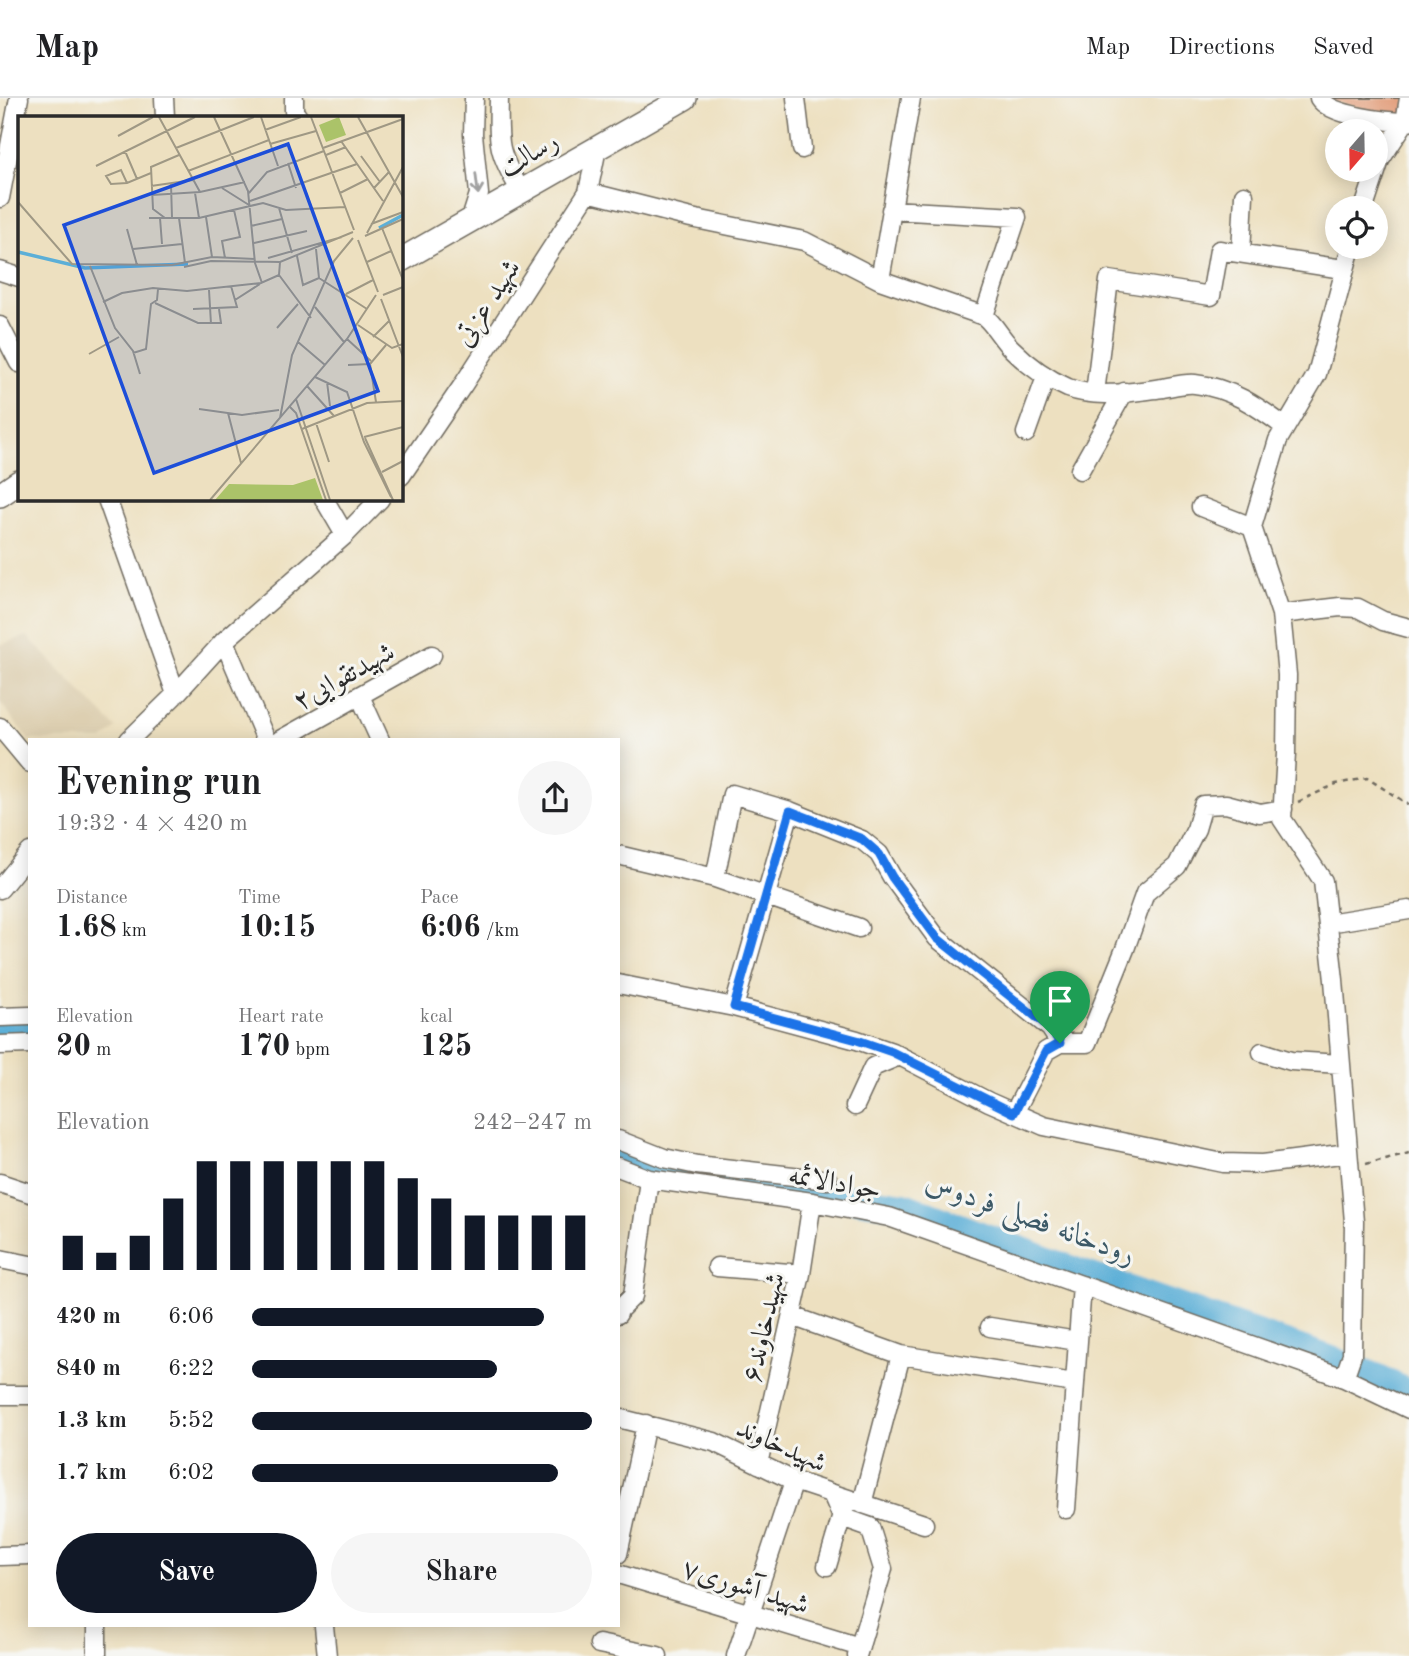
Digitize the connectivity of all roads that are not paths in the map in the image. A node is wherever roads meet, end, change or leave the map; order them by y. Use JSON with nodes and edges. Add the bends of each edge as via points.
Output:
{"nodes":[{"id":1,"x":19,"y":98,"type":"edge"},
{"id":2,"x":164,"y":98,"type":"edge"},
{"id":3,"x":474,"y":98,"type":"edge"},
{"id":4,"x":499,"y":98,"type":"edge"},
{"id":5,"x":685,"y":98,"type":"edge"},
{"id":6,"x":796,"y":98,"type":"edge"},
{"id":7,"x":911,"y":98,"type":"edge"},
{"id":8,"x":1319,"y":98,"type":"edge"},
{"id":9,"x":1409,"y":98,"type":"edge"},
{"id":10,"x":165,"y":116,"type":"edge"},
{"id":11,"x":1407,"y":122,"type":"edge"},
{"id":12,"x":597,"y":148,"type":"junction"},
{"id":13,"x":802,"y":149,"type":"dead end"},
{"id":14,"x":521,"y":191,"type":"junction"},
{"id":15,"x":588,"y":192,"type":"junction"},
{"id":16,"x":1244,"y":195,"type":"dead end"},
{"id":17,"x":1368,"y":196,"type":"edge"},
{"id":18,"x":0,"y":198,"type":"edge"},
{"id":19,"x":891,"y":210,"type":"junction"},
{"id":20,"x":471,"y":219,"type":"junction"},
{"id":21,"x":1241,"y":253,"type":"junction"},
{"id":22,"x":402,"y":259,"type":"edge"},
{"id":23,"x":1347,"y":259,"type":"edge"},
{"id":24,"x":1343,"y":269,"type":"junction"},
{"id":25,"x":0,"y":271,"type":"edge"},
{"id":26,"x":18,"y":277,"type":"edge"},
{"id":27,"x":880,"y":280,"type":"junction"},
{"id":28,"x":984,"y":316,"type":"junction"},
{"id":29,"x":0,"y":326,"type":"edge"},
{"id":30,"x":18,"y":361,"type":"edge"},
{"id":31,"x":1046,"y":377,"type":"junction"},
{"id":32,"x":1124,"y":392,"type":"junction"},
{"id":33,"x":1095,"y":393,"type":"junction"},
{"id":34,"x":1285,"y":427,"type":"junction"},
{"id":35,"x":1027,"y":433,"type":"dead end"},
{"id":36,"x":1080,"y":470,"type":"dead end"},
{"id":37,"x":402,"y":476,"type":"edge"},
{"id":38,"x":18,"y":483,"type":"edge"},
{"id":39,"x":0,"y":495,"type":"edge"},
{"id":40,"x":107,"y":500,"type":"edge"},
{"id":41,"x":325,"y":500,"type":"edge"},
{"id":42,"x":379,"y":500,"type":"edge"},
{"id":43,"x":1201,"y":507,"type":"dead end"},
{"id":44,"x":1252,"y":527,"type":"junction"},
{"id":45,"x":345,"y":536,"type":"junction"},
{"id":46,"x":1282,"y":614,"type":"junction"},
{"id":47,"x":1409,"y":628,"type":"edge"},
{"id":48,"x":224,"y":641,"type":"junction"},
{"id":49,"x":432,"y":655,"type":"dead end"},
{"id":50,"x":176,"y":694,"type":"junction"},
{"id":51,"x":360,"y":696,"type":"junction"},
{"id":52,"x":0,"y":727,"type":"edge"},
{"id":53,"x":132,"y":738,"type":"edge"},
{"id":54,"x":265,"y":738,"type":"edge"},
{"id":55,"x":284,"y":738,"type":"edge"},
{"id":56,"x":379,"y":738,"type":"edge"},
{"id":57,"x":28,"y":761,"type":"edge"},
{"id":58,"x":1283,"y":809,"type":"junction"},
{"id":59,"x":790,"y":811,"type":"junction"},
{"id":60,"x":28,"y":854,"type":"edge"},
{"id":61,"x":620,"y":855,"type":"edge"},
{"id":62,"x":715,"y":878,"type":"junction"},
{"id":63,"x":0,"y":889,"type":"edge"},
{"id":64,"x":765,"y":896,"type":"junction"},
{"id":65,"x":1409,"y":910,"type":"edge"},
{"id":66,"x":1328,"y":923,"type":"junction"},
{"id":67,"x":859,"y":928,"type":"dead end"},
{"id":68,"x":620,"y":984,"type":"edge"},
{"id":69,"x":734,"y":1007,"type":"junction"},
{"id":70,"x":28,"y":1016,"type":"edge"},
{"id":71,"x":0,"y":1017,"type":"edge"},
{"id":72,"x":1060,"y":1043,"type":"junction"},
{"id":73,"x":28,"y":1044,"type":"edge"},
{"id":74,"x":0,"y":1045,"type":"edge"},
{"id":75,"x":1262,"y":1052,"type":"dead end"},
{"id":76,"x":899,"y":1056,"type":"junction"},
{"id":77,"x":1341,"y":1064,"type":"junction"},
{"id":78,"x":855,"y":1105,"type":"dead end"},
{"id":79,"x":1014,"y":1113,"type":"junction"},
{"id":80,"x":620,"y":1141,"type":"edge"},
{"id":81,"x":1349,"y":1160,"type":"junction"},
{"id":82,"x":620,"y":1168,"type":"edge"},
{"id":83,"x":649,"y":1179,"type":"junction"},
{"id":84,"x":828,"y":1180,"type":"dead end"},
{"id":85,"x":0,"y":1183,"type":"edge"},
{"id":86,"x":28,"y":1192,"type":"edge"},
{"id":87,"x":812,"y":1202,"type":"junction"},
{"id":88,"x":0,"y":1259,"type":"edge"},
{"id":89,"x":28,"y":1265,"type":"edge"},
{"id":90,"x":717,"y":1267,"type":"dead end"},
{"id":91,"x":801,"y":1274,"type":"junction"},
{"id":92,"x":1082,"y":1285,"type":"junction"},
{"id":93,"x":620,"y":1309,"type":"edge"},
{"id":94,"x":792,"y":1316,"type":"junction"},
{"id":95,"x":990,"y":1327,"type":"dead end"},
{"id":96,"x":1077,"y":1341,"type":"junction"},
{"id":97,"x":901,"y":1355,"type":"junction"},
{"id":98,"x":1344,"y":1378,"type":"junction"},
{"id":99,"x":1074,"y":1383,"type":"junction"},
{"id":100,"x":0,"y":1395,"type":"edge"},
{"id":101,"x":28,"y":1395,"type":"edge"},
{"id":102,"x":1409,"y":1409,"type":"edge"},
{"id":103,"x":620,"y":1418,"type":"edge"},
{"id":104,"x":646,"y":1424,"type":"junction"},
{"id":105,"x":758,"y":1464,"type":"junction"},
{"id":106,"x":794,"y":1481,"type":"junction"},
{"id":107,"x":847,"y":1499,"type":"junction"},
{"id":108,"x":1066,"y":1509,"type":"dead end"},
{"id":109,"x":842,"y":1517,"type":"junction"},
{"id":110,"x":924,"y":1524,"type":"dead end"},
{"id":111,"x":620,"y":1545,"type":"edge"},
{"id":112,"x":0,"y":1547,"type":"edge"},
{"id":113,"x":28,"y":1547,"type":"edge"},
{"id":114,"x":28,"y":1555,"type":"edge"},
{"id":115,"x":0,"y":1556,"type":"edge"},
{"id":116,"x":827,"y":1566,"type":"dead end"},
{"id":117,"x":620,"y":1575,"type":"edge"},
{"id":118,"x":750,"y":1614,"type":"junction"},
{"id":119,"x":97,"y":1627,"type":"edge"},
{"id":120,"x":324,"y":1627,"type":"edge"},
{"id":121,"x":599,"y":1642,"type":"edge"},
{"id":122,"x":859,"y":1651,"type":"edge"},
{"id":123,"x":97,"y":1656,"type":"edge"},
{"id":124,"x":327,"y":1656,"type":"edge"},
{"id":125,"x":658,"y":1656,"type":"edge"},
{"id":126,"x":736,"y":1656,"type":"edge"}],
"edges":[{"from":1,"to":18,"type":"street"},
{"from":2,"to":10,"type":"street"},
{"from":3,"to":20,"type":"street","one_way":true,"via":[[479,194]]},
{"from":4,"to":14,"type":"street","via":[[498,141],[504,163]]},
{"from":5,"to":12,"type":"main road","name":"رسالت"},
{"from":6,"to":13,"type":"street"},
{"from":7,"to":19,"type":"street"},
{"from":8,"to":11,"type":"street","via":[[1347,114]]},
{"from":9,"to":11,"type":"street"},
{"from":11,"to":17,"type":"street","via":[[1380,160]]},
{"from":12,"to":14,"type":"main road","name":"رسالت"},
{"from":12,"to":15,"type":"street","name":"شهید عزتی"},
{"from":14,"to":20,"type":"main road","name":"رسالت"},
{"from":15,"to":27,"type":"street","via":[[804,241]]},
{"from":15,"to":37,"type":"street","name":"شهید عزتی"},
{"from":16,"to":21,"type":"street"},
{"from":19,"to":27,"type":"street"},
{"from":19,"to":28,"type":"street","via":[[1017,217]]},
{"from":20,"to":22,"type":"main road","name":"رسالت"},
{"from":21,"to":24,"type":"street"},
{"from":21,"to":33,"type":"street","via":[[1219,250],[1211,296],[1109,280]]},
{"from":23,"to":24,"type":"street"},
{"from":24,"to":34,"type":"street","via":[[1317,373]]},
{"from":25,"to":26,"type":"street"},
{"from":27,"to":28,"type":"street"},
{"from":28,"to":31,"type":"street","via":[[1010,347]]},
{"from":29,"to":30,"type":"street"},
{"from":31,"to":33,"type":"street"},
{"from":31,"to":35,"type":"street"},
{"from":32,"to":33,"type":"street"},
{"from":32,"to":34,"type":"street","via":[[1193,384],[1222,389],[1250,401]]},
{"from":32,"to":36,"type":"street"},
{"from":34,"to":44,"type":"street"},
{"from":38,"to":39,"type":"main road"},
{"from":40,"to":50,"type":"street"},
{"from":41,"to":45,"type":"street"},
{"from":42,"to":45,"type":"street"},
{"from":43,"to":44,"type":"street"},
{"from":44,"to":46,"type":"street"},
{"from":45,"to":48,"type":"street"},
{"from":46,"to":47,"type":"street","via":[[1358,608]]},
{"from":46,"to":58,"type":"street","via":[[1287,675]]},
{"from":48,"to":50,"type":"street"},
{"from":48,"to":54,"type":"street"},
{"from":49,"to":51,"type":"street","name":"شهیدتقوایی۲"},
{"from":50,"to":53,"type":"street"},
{"from":51,"to":55,"type":"street","name":"شهیدتقوایی۲"},
{"from":51,"to":56,"type":"street"},
{"from":52,"to":57,"type":"street"},
{"from":58,"to":66,"type":"street","via":[[1282,819],[1323,881]]},
{"from":58,"to":72,"type":"street","via":[[1260,813],[1226,804],[1203,805],[1177,866],[1145,893],[1087,1043]]},
{"from":59,"to":62,"type":"street","via":[[732,794]]},
{"from":59,"to":64,"type":"street"},
{"from":59,"to":72,"type":"street","via":[[862,839],[879,854],[937,938],[1050,1028]]},
{"from":60,"to":63,"type":"street"},
{"from":61,"to":62,"type":"street"},
{"from":62,"to":64,"type":"street"},
{"from":64,"to":67,"type":"street"},
{"from":64,"to":69,"type":"street"},
{"from":65,"to":66,"type":"street"},
{"from":66,"to":77,"type":"street"},
{"from":68,"to":69,"type":"street"},
{"from":69,"to":76,"type":"street"},
{"from":70,"to":71,"type":"street"},
{"from":72,"to":79,"type":"street","via":[[1046,1051]]},
{"from":73,"to":74,"type":"street"},
{"from":75,"to":77,"type":"street","via":[[1291,1061]]},
{"from":76,"to":78,"type":"street","via":[[873,1067]]},
{"from":76,"to":79,"type":"street"},
{"from":77,"to":81,"type":"street"},
{"from":79,"to":81,"type":"street","via":[[1044,1126],[1223,1163]]},
{"from":80,"to":84,"type":"street","name":"جوادالائمه","via":[[697,1166]]},
{"from":81,"to":98,"type":"street","via":[[1354,1222],[1352,1355]]},
{"from":82,"to":83,"type":"street","name":"جوادالائمه"},
{"from":83,"to":87,"type":"street","name":"جوادالائمه"},
{"from":83,"to":93,"type":"street","via":[[633,1296]]},
{"from":85,"to":86,"type":"street"},
{"from":87,"to":91,"type":"street","name":"شهیدخاوند۶"},
{"from":87,"to":92,"type":"street","name":"جوادالائمه","via":[[890,1217]]},
{"from":88,"to":89,"type":"street"},
{"from":90,"to":91,"type":"street"},
{"from":91,"to":94,"type":"street","name":"شهیدخاوند۶"},
{"from":92,"to":96,"type":"street"},
{"from":92,"to":98,"type":"street","name":"جوادالائمه"},
{"from":94,"to":97,"type":"street"},
{"from":94,"to":105,"type":"street","name":"شهیدخاوند۶"},
{"from":95,"to":96,"type":"street"},
{"from":96,"to":99,"type":"street"},
{"from":97,"to":99,"type":"street"},
{"from":97,"to":107,"type":"street"},
{"from":98,"to":102,"type":"street","name":"جوادالائمه"},
{"from":99,"to":108,"type":"street"},
{"from":100,"to":101,"type":"street"},
{"from":103,"to":104,"type":"street","name":"شهیدخاوند"},
{"from":104,"to":105,"type":"street","name":"شهیدخاوند","via":[[714,1442]]},
{"from":104,"to":111,"type":"street"},
{"from":105,"to":106,"type":"street","name":"شهیدخاوند"},
{"from":106,"to":107,"type":"street","name":"شهیدخاوند"},
{"from":106,"to":118,"type":"street"},
{"from":107,"to":109,"type":"street"},
{"from":107,"to":110,"type":"street","name":"شهیدخاوند"},
{"from":109,"to":116,"type":"street"},
{"from":109,"to":122,"type":"street","via":[[870,1527],[883,1569]]},
{"from":112,"to":113,"type":"street"},
{"from":114,"to":115,"type":"street"},
{"from":117,"to":118,"type":"street","name":"شهید آشوری۷"},
{"from":118,"to":122,"type":"street","name":"شهید آشوری۷"},
{"from":118,"to":126,"type":"street"},
{"from":119,"to":123,"type":"street"},
{"from":120,"to":124,"type":"street"},
{"from":121,"to":125,"type":"street"}]}
